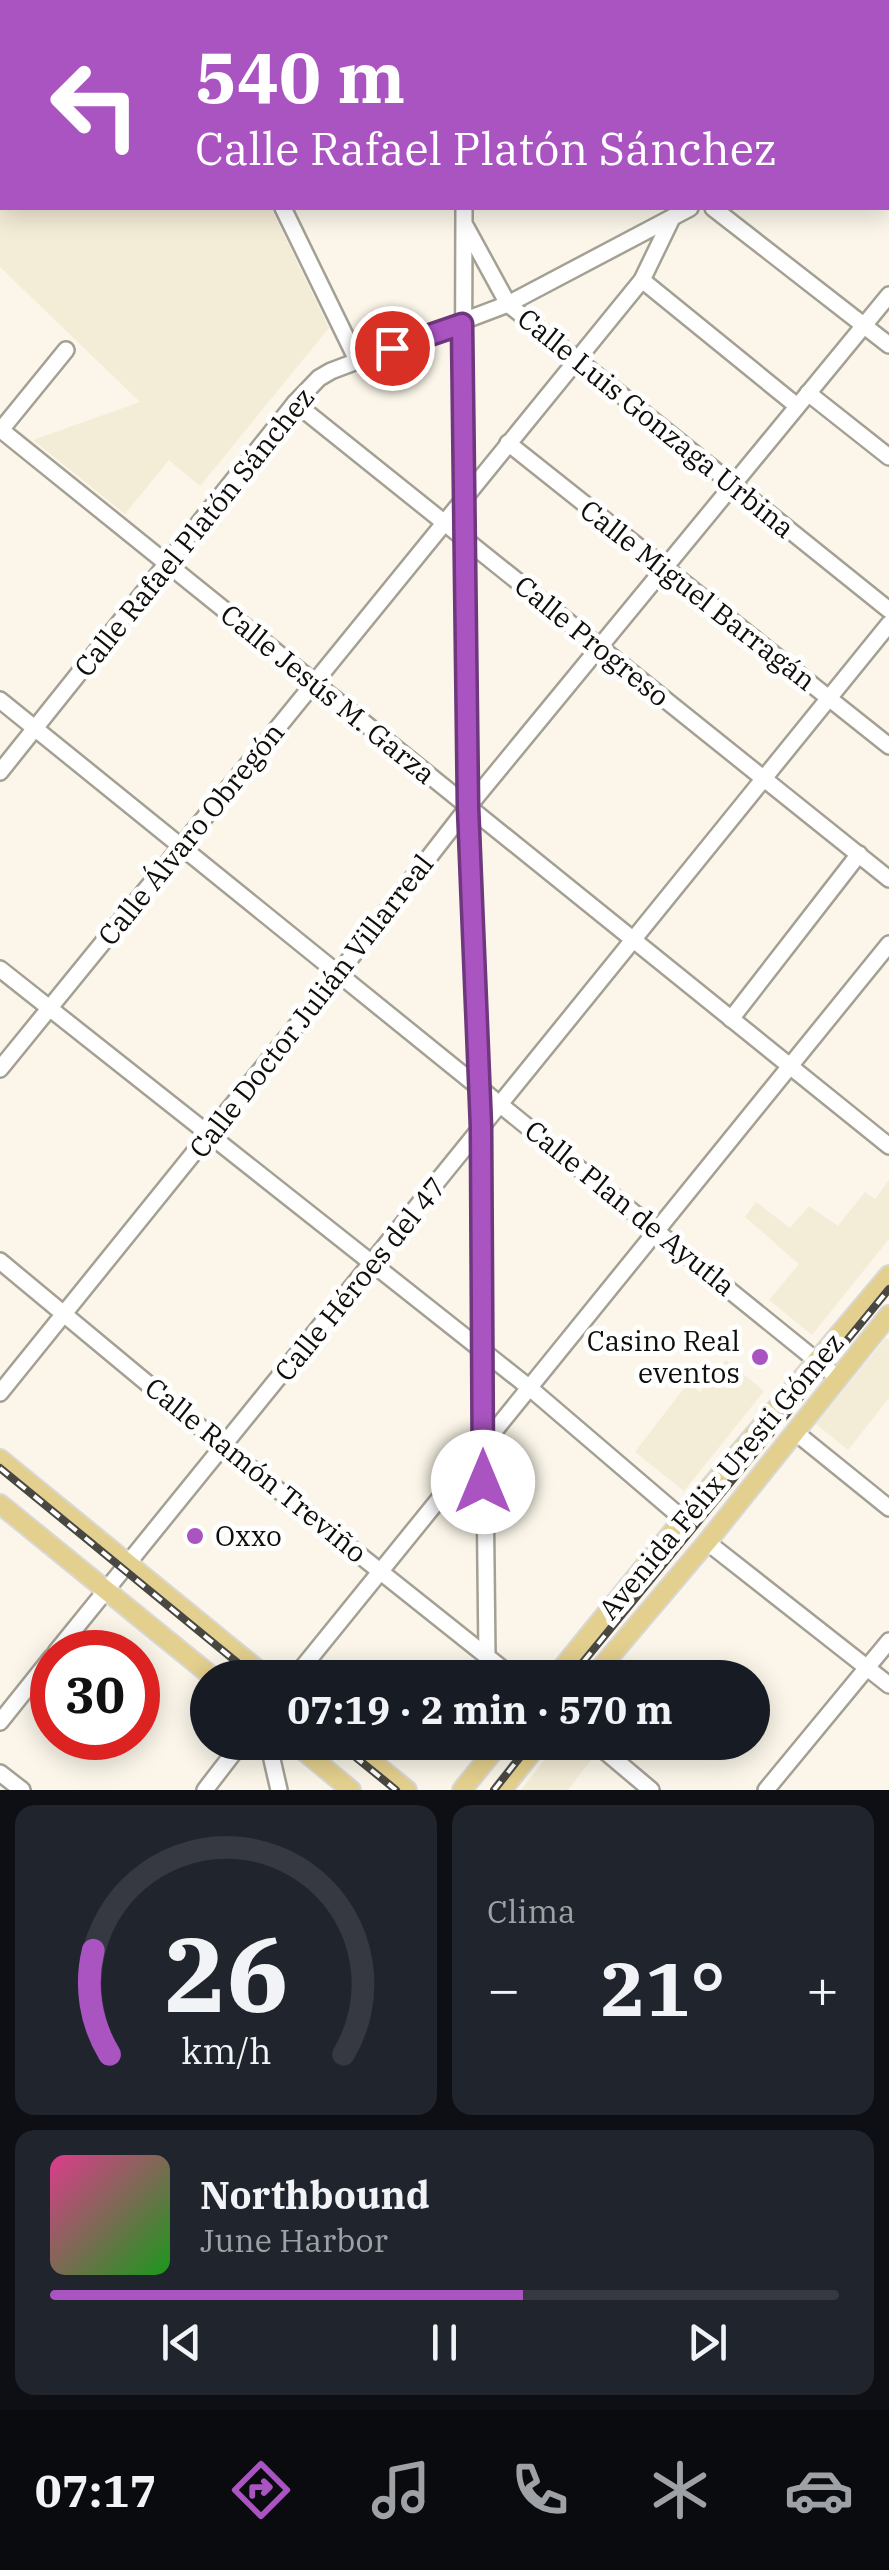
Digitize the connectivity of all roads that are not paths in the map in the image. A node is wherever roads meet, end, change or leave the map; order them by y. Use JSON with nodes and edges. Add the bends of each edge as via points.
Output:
{"nodes":[{"id":1,"x":284,"y":210,"type":"edge"},
{"id":2,"x":457,"y":210,"type":"edge"},
{"id":3,"x":464,"y":210,"type":"edge"},
{"id":4,"x":686,"y":210,"type":"edge"},
{"id":5,"x":716,"y":210,"type":"edge"},
{"id":6,"x":672,"y":218,"type":"junction"},
{"id":7,"x":465,"y":226,"type":"junction"},
{"id":8,"x":642,"y":280,"type":"junction"},
{"id":9,"x":889,"y":294,"type":"edge"},
{"id":10,"x":508,"y":304,"type":"junction"},
{"id":11,"x":462,"y":324,"type":"junction"},
{"id":12,"x":864,"y":325,"type":"junction"},
{"id":13,"x":889,"y":345,"type":"edge"},
{"id":14,"x":66,"y":350,"type":"dead end"},
{"id":15,"x":577,"y":359,"type":"junction"},
{"id":16,"x":356,"y":360,"type":"junction"},
{"id":17,"x":808,"y":393,"type":"junction"},
{"id":18,"x":295,"y":403,"type":"junction"},
{"id":19,"x":797,"y":406,"type":"junction"},
{"id":20,"x":0,"y":430,"type":"edge"},
{"id":21,"x":508,"y":443,"type":"junction"},
{"id":22,"x":889,"y":456,"type":"edge"},
{"id":23,"x":732,"y":484,"type":"junction"},
{"id":24,"x":465,"y":496,"type":"junction"},
{"id":25,"x":444,"y":522,"type":"junction"},
{"id":26,"x":463,"y":537,"type":"junction"},
{"id":27,"x":168,"y":564,"type":"junction"},
{"id":28,"x":664,"y":568,"type":"junction"},
{"id":29,"x":889,"y":610,"type":"edge"},
{"id":30,"x":889,"y":624,"type":"edge"},
{"id":31,"x":600,"y":647,"type":"junction"},
{"id":32,"x":314,"y":683,"type":"junction"},
{"id":33,"x":829,"y":699,"type":"junction"},
{"id":34,"x":0,"y":700,"type":"edge"},
{"id":35,"x":35,"y":728,"type":"junction"},
{"id":36,"x":889,"y":746,"type":"edge"},
{"id":37,"x":0,"y":772,"type":"edge"},
{"id":38,"x":764,"y":779,"type":"junction"},
{"id":39,"x":468,"y":807,"type":"junction"},
{"id":40,"x":181,"y":846,"type":"junction"},
{"id":41,"x":859,"y":854,"type":"junction"},
{"id":42,"x":889,"y":879,"type":"edge"},
{"id":43,"x":633,"y":940,"type":"junction"},
{"id":44,"x":889,"y":944,"type":"edge"},
{"id":45,"x":0,"y":969,"type":"edge"},
{"id":46,"x":340,"y":974,"type":"junction"},
{"id":47,"x":49,"y":1008,"type":"junction"},
{"id":48,"x":731,"y":1019,"type":"junction"},
{"id":49,"x":790,"y":1066,"type":"junction"},
{"id":50,"x":0,"y":1069,"type":"edge"},
{"id":51,"x":480,"y":1086,"type":"junction"},
{"id":52,"x":500,"y":1102,"type":"junction"},
{"id":53,"x":481,"y":1127,"type":"junction"},
{"id":54,"x":209,"y":1137,"type":"junction"},
{"id":55,"x":889,"y":1146,"type":"edge"},
{"id":56,"x":657,"y":1231,"type":"junction"},
{"id":57,"x":0,"y":1261,"type":"edge"},
{"id":58,"x":373,"y":1264,"type":"junction"},
{"id":59,"x":889,"y":1276,"type":"edge"},
{"id":60,"x":64,"y":1312,"type":"junction"},
{"id":61,"x":886,"y":1325,"type":"edge"},
{"id":62,"x":484,"y":1352,"type":"junction"},
{"id":63,"x":818,"y":1361,"type":"junction"},
{"id":64,"x":838,"y":1378,"type":"junction"},
{"id":65,"x":531,"y":1389,"type":"junction"},
{"id":66,"x":0,"y":1393,"type":"edge"},
{"id":67,"x":795,"y":1432,"type":"junction"},
{"id":68,"x":224,"y":1446,"type":"junction"},
{"id":69,"x":483,"y":1447,"type":"junction"},
{"id":70,"x":0,"y":1459,"type":"edge"},
{"id":71,"x":0,"y":1504,"type":"edge"},
{"id":72,"x":889,"y":1508,"type":"edge"},
{"id":73,"x":683,"y":1519,"type":"junction"},
{"id":74,"x":707,"y":1542,"type":"junction"},
{"id":75,"x":129,"y":1564,"type":"junction"},
{"id":76,"x":380,"y":1570,"type":"junction"},
{"id":77,"x":106,"y":1590,"type":"junction"},
{"id":78,"x":74,"y":1630,"type":"edge"},
{"id":79,"x":889,"y":1640,"type":"edge"},
{"id":80,"x":487,"y":1656,"type":"junction"},
{"id":81,"x":192,"y":1660,"type":"edge"},
{"id":82,"x":246,"y":1660,"type":"edge"},
{"id":83,"x":308,"y":1660,"type":"edge"},
{"id":84,"x":492,"y":1660,"type":"edge"},
{"id":85,"x":569,"y":1660,"type":"edge"},
{"id":86,"x":607,"y":1660,"type":"edge"},
{"id":87,"x":866,"y":1667,"type":"junction"},
{"id":88,"x":889,"y":1684,"type":"edge"},
{"id":89,"x":30,"y":1685,"type":"edge"},
{"id":90,"x":0,"y":1722,"type":"edge"},
{"id":91,"x":228,"y":1760,"type":"edge"},
{"id":92,"x":272,"y":1760,"type":"edge"},
{"id":93,"x":315,"y":1760,"type":"edge"},
{"id":94,"x":370,"y":1760,"type":"edge"},
{"id":95,"x":486,"y":1760,"type":"edge"},
{"id":96,"x":526,"y":1760,"type":"edge"},
{"id":97,"x":615,"y":1760,"type":"edge"},
{"id":98,"x":0,"y":1773,"type":"edge"},
{"id":99,"x":22,"y":1790,"type":"edge"},
{"id":100,"x":205,"y":1790,"type":"edge"},
{"id":101,"x":279,"y":1790,"type":"edge"},
{"id":102,"x":351,"y":1790,"type":"edge"},
{"id":103,"x":407,"y":1790,"type":"edge"},
{"id":104,"x":462,"y":1790,"type":"edge"},
{"id":105,"x":502,"y":1790,"type":"edge"},
{"id":106,"x":651,"y":1790,"type":"edge"},
{"id":107,"x":766,"y":1790,"type":"edge"}],
"edges":[{"from":1,"to":16,"type":"street"},
{"from":2,"to":7,"type":"street","name":"Calle Luis Gonzaga Urbina"},
{"from":3,"to":7,"type":"street"},
{"from":4,"to":6,"type":"street","name":"Calle Rafael Platón Sánchez"},
{"from":5,"to":12,"type":"street"},
{"from":6,"to":8,"type":"street","name":"Calle Álvaro Obregón"},
{"from":6,"to":10,"type":"street","name":"Calle Rafael Platón Sánchez"},
{"from":7,"to":10,"type":"street","name":"Calle Luis Gonzaga Urbina"},
{"from":7,"to":11,"type":"street"},
{"from":8,"to":15,"type":"street","name":"Calle Álvaro Obregón"},
{"from":8,"to":19,"type":"street"},
{"from":9,"to":12,"type":"street","name":"Calle Doctor Julián Villarreal"},
{"from":10,"to":11,"type":"street","name":"Calle Rafael Platón Sánchez"},
{"from":10,"to":15,"type":"street","name":"Calle Luis Gonzaga Urbina"},
{"from":11,"to":16,"type":"street","name":"Calle Rafael Platón Sánchez"},
{"from":11,"to":24,"type":"street"},
{"from":12,"to":13,"type":"street"},
{"from":12,"to":17,"type":"street","name":"Calle Doctor Julián Villarreal"},
{"from":14,"to":20,"type":"street"},
{"from":15,"to":21,"type":"street","name":"Calle Álvaro Obregón"},
{"from":15,"to":23,"type":"street","name":"Calle Luis Gonzaga Urbina"},
{"from":16,"to":18,"type":"street","name":"Calle Rafael Platón Sánchez","via":[[319,378]]},
{"from":17,"to":19,"type":"street","name":"Calle Doctor Julián Villarreal"},
{"from":17,"to":22,"type":"street"},
{"from":18,"to":25,"type":"street","name":"Calle Progreso"},
{"from":18,"to":27,"type":"street","name":"Calle Rafael Platón Sánchez"},
{"from":19,"to":23,"type":"street","name":"Calle Doctor Julián Villarreal"},
{"from":20,"to":27,"type":"street","name":"Calle Jesús M. Garza"},
{"from":21,"to":24,"type":"street","name":"Calle Álvaro Obregón"},
{"from":21,"to":28,"type":"street","name":"Calle Miguel Barragán"},
{"from":23,"to":28,"type":"street","name":"Calle Doctor Julián Villarreal"},
{"from":23,"to":29,"type":"street","name":"Calle Luis Gonzaga Urbina"},
{"from":24,"to":25,"type":"street","name":"Calle Álvaro Obregón"},
{"from":24,"to":26,"type":"street"},
{"from":25,"to":26,"type":"street","name":"Calle Progreso"},
{"from":25,"to":32,"type":"street","name":"Calle Álvaro Obregón"},
{"from":26,"to":31,"type":"street","name":"Calle Progreso"},
{"from":26,"to":39,"type":"street"},
{"from":27,"to":32,"type":"street","name":"Calle Jesús M. Garza"},
{"from":27,"to":35,"type":"street","name":"Calle Rafael Platón Sánchez"},
{"from":28,"to":31,"type":"street","name":"Calle Doctor Julián Villarreal"},
{"from":28,"to":33,"type":"street","name":"Calle Miguel Barragán"},
{"from":30,"to":33,"type":"street","name":"Calle Héroes del 47"},
{"from":31,"to":38,"type":"street","name":"Calle Progreso"},
{"from":31,"to":39,"type":"street","name":"Calle Doctor Julián Villarreal"},
{"from":32,"to":39,"type":"street","name":"Calle Jesús M. Garza"},
{"from":32,"to":40,"type":"street","name":"Calle Álvaro Obregón"},
{"from":33,"to":36,"type":"street","name":"Calle Miguel Barragán"},
{"from":33,"to":38,"type":"street","name":"Calle Héroes del 47"},
{"from":34,"to":35,"type":"street","name":"Calle Plan de Ayutla"},
{"from":35,"to":37,"type":"street","name":"Calle Rafael Platón Sánchez"},
{"from":35,"to":40,"type":"street","name":"Calle Plan de Ayutla"},
{"from":38,"to":41,"type":"street","name":"Calle Progreso"},
{"from":38,"to":43,"type":"street","name":"Calle Héroes del 47"},
{"from":39,"to":43,"type":"street","name":"Calle Jesús M. Garza"},
{"from":39,"to":46,"type":"street","name":"Calle Doctor Julián Villarreal"},
{"from":39,"to":51,"type":"street"},
{"from":40,"to":46,"type":"street","name":"Calle Plan de Ayutla"},
{"from":40,"to":47,"type":"street","name":"Calle Álvaro Obregón"},
{"from":41,"to":42,"type":"street","name":"Calle Progreso"},
{"from":41,"to":48,"type":"street"},
{"from":43,"to":48,"type":"street","name":"Calle Jesús M. Garza"},
{"from":43,"to":52,"type":"street","name":"Calle Héroes del 47"},
{"from":44,"to":49,"type":"street"},
{"from":45,"to":47,"type":"street"},
{"from":46,"to":51,"type":"street","name":"Calle Plan de Ayutla"},
{"from":46,"to":54,"type":"street","name":"Calle Doctor Julián Villarreal"},
{"from":47,"to":50,"type":"street","name":"Calle Álvaro Obregón"},
{"from":47,"to":54,"type":"street"},
{"from":48,"to":49,"type":"street","name":"Calle Jesús M. Garza"},
{"from":49,"to":55,"type":"street","name":"Calle Jesús M. Garza"},
{"from":49,"to":56,"type":"street"},
{"from":51,"to":52,"type":"street","name":"Calle Plan de Ayutla"},
{"from":51,"to":53,"type":"street"},
{"from":52,"to":53,"type":"street","name":"Calle Héroes del 47"},
{"from":52,"to":56,"type":"street","name":"Calle Plan de Ayutla"},
{"from":53,"to":58,"type":"street","name":"Calle Héroes del 47"},
{"from":53,"to":62,"type":"street"},
{"from":54,"to":58,"type":"street"},
{"from":54,"to":60,"type":"street","name":"Calle Doctor Julián Villarreal"},
{"from":56,"to":63,"type":"street","name":"Calle Plan de Ayutla"},
{"from":56,"to":65,"type":"street"},
{"from":57,"to":60,"type":"street","name":"Calle Ramón Treviño"},
{"from":58,"to":62,"type":"street"},
{"from":58,"to":68,"type":"street","name":"Calle Héroes del 47"},
{"from":59,"to":63,"type":"main road","name":"Avenida Félix Uresti Gómez"},
{"from":60,"to":66,"type":"street","name":"Calle Doctor Julián Villarreal"},
{"from":60,"to":68,"type":"street","name":"Calle Ramón Treviño"},
{"from":61,"to":64,"type":"main road","name":"Avenida Félix Uresti Gómez"},
{"from":62,"to":65,"type":"street"},
{"from":62,"to":69,"type":"street"},
{"from":63,"to":64,"type":"street","name":"Calle Plan de Ayutla"},
{"from":63,"to":73,"type":"main road","name":"Avenida Félix Uresti Gómez"},
{"from":64,"to":67,"type":"main road","name":"Avenida Félix Uresti Gómez"},
{"from":65,"to":69,"type":"street"},
{"from":65,"to":73,"type":"street"},
{"from":67,"to":72,"type":"street"},
{"from":67,"to":74,"type":"main road","name":"Avenida Félix Uresti Gómez"},
{"from":68,"to":75,"type":"street","name":"Calle Héroes del 47"},
{"from":68,"to":76,"type":"street","name":"Calle Ramón Treviño"},
{"from":69,"to":76,"type":"street"},
{"from":69,"to":80,"type":"street"},
{"from":70,"to":75,"type":"main road"},
{"from":71,"to":77,"type":"main road"},
{"from":73,"to":85,"type":"main road","name":"Avenida Félix Uresti Gómez"},
{"from":74,"to":86,"type":"main road","name":"Avenida Félix Uresti Gómez"},
{"from":74,"to":87,"type":"street"},
{"from":75,"to":77,"type":"street","name":"Calle Héroes del 47"},
{"from":75,"to":82,"type":"main road"},
{"from":76,"to":80,"type":"street","name":"Calle Ramón Treviño"},
{"from":76,"to":83,"type":"street"},
{"from":77,"to":78,"type":"street","name":"Calle Héroes del 47"},
{"from":77,"to":81,"type":"main road"},
{"from":79,"to":87,"type":"street"},
{"from":80,"to":84,"type":"street","name":"Calle Ramón Treviño"},
{"from":87,"to":88,"type":"street"},
{"from":87,"to":107,"type":"street"},
{"from":89,"to":90,"type":"street","name":"Calle Héroes del 47"},
{"from":91,"to":100,"type":"street"},
{"from":92,"to":101,"type":"street"},
{"from":93,"to":102,"type":"main road"},
{"from":94,"to":103,"type":"main road"},
{"from":95,"to":104,"type":"main road"},
{"from":96,"to":105,"type":"main road"},
{"from":97,"to":106,"type":"street"},
{"from":98,"to":99,"type":"street"}]}
